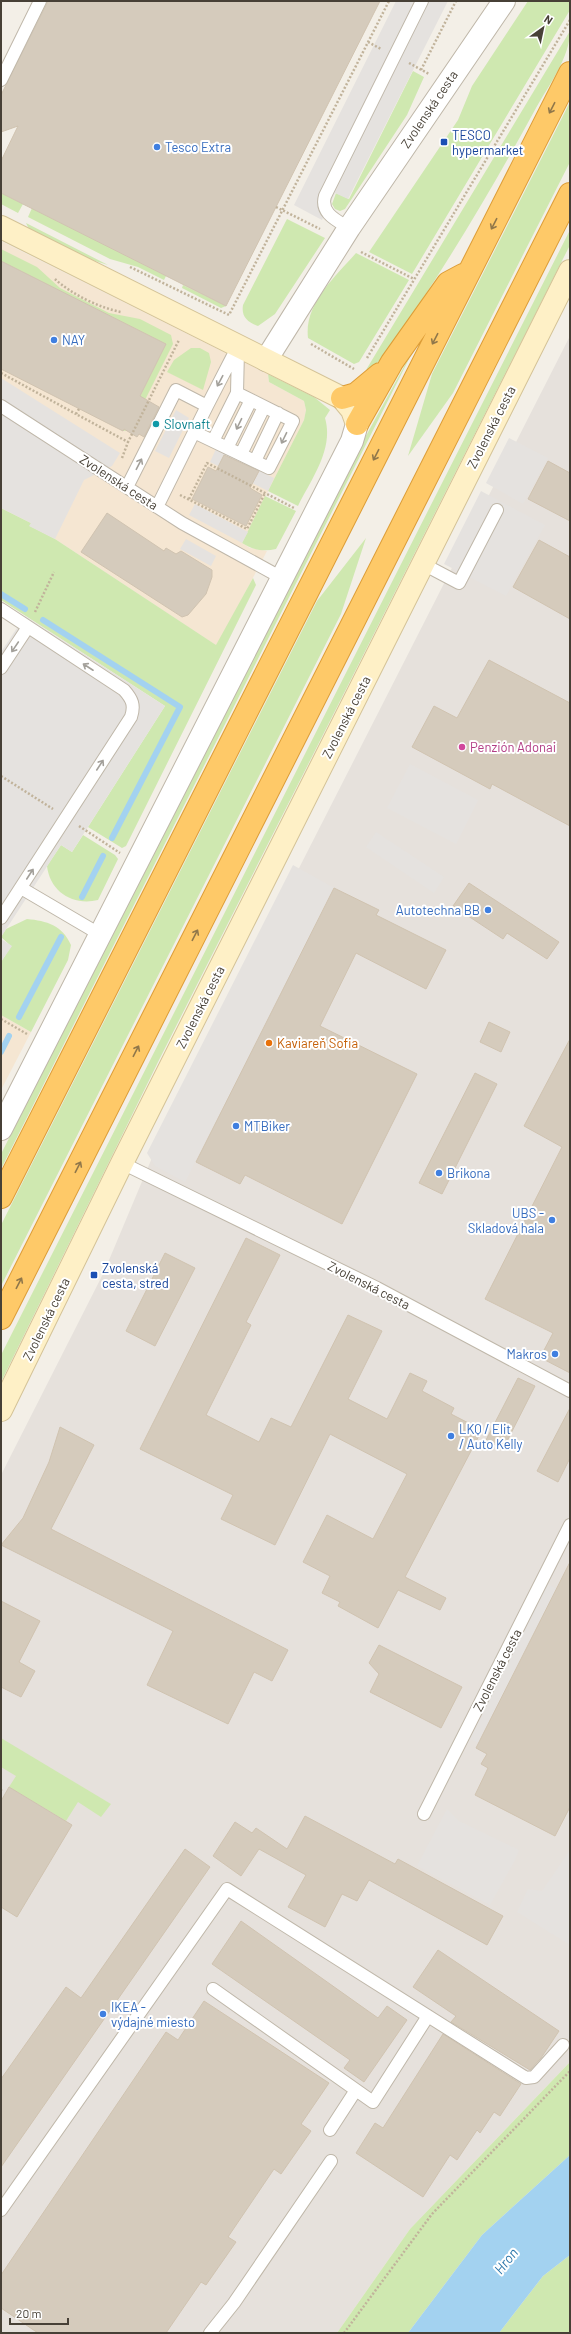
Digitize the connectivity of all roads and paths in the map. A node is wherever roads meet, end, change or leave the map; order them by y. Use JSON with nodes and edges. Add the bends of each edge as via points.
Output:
{"nodes":[{"id":1,"x":40,"y":1,"type":"edge"},
{"id":2,"x":390,"y":1,"type":"edge"},
{"id":3,"x":422,"y":1,"type":"edge"},
{"id":4,"x":456,"y":1,"type":"edge"},
{"id":5,"x":503,"y":1,"type":"edge"},
{"id":6,"x":570,"y":20,"type":"edge"},
{"id":7,"x":368,"y":42,"type":"junction"},
{"id":8,"x":387,"y":52,"type":"dead end"},
{"id":9,"x":403,"y":60,"type":"dead end"},
{"id":10,"x":422,"y":70,"type":"junction"},
{"id":11,"x":570,"y":73,"type":"edge"},
{"id":12,"x":435,"y":77,"type":"dead end"},
{"id":13,"x":1,"y":80,"type":"edge"},
{"id":14,"x":570,"y":194,"type":"edge"},
{"id":15,"x":276,"y":207,"type":"dead end"},
{"id":16,"x":282,"y":210,"type":"junction"},
{"id":17,"x":1,"y":226,"type":"edge"},
{"id":18,"x":349,"y":228,"type":"junction"},
{"id":19,"x":326,"y":232,"type":"dead end"},
{"id":20,"x":361,"y":252,"type":"dead end"},
{"id":21,"x":124,"y":266,"type":"dead end"},
{"id":22,"x":470,"y":271,"type":"junction"},
{"id":23,"x":570,"y":271,"type":"edge"},
{"id":24,"x":414,"y":279,"type":"junction"},
{"id":25,"x":181,"y":336,"type":"dead end"},
{"id":26,"x":311,"y":344,"type":"dead end"},
{"id":27,"x":238,"y":346,"type":"junction"},
{"id":28,"x":266,"y":360,"type":"junction"},
{"id":29,"x":392,"y":362,"type":"junction"},
{"id":30,"x":363,"y":365,"type":"dead end"},
{"id":31,"x":359,"y":371,"type":"dead end"},
{"id":32,"x":1,"y":373,"type":"edge"},
{"id":33,"x":237,"y":393,"type":"junction"},
{"id":34,"x":342,"y":398,"type":"junction"},
{"id":35,"x":251,"y":400,"type":"junction"},
{"id":36,"x":1,"y":406,"type":"edge"},
{"id":37,"x":207,"y":406,"type":"junction"},
{"id":38,"x":264,"y":407,"type":"junction"},
{"id":39,"x":79,"y":409,"type":"dead end"},
{"id":40,"x":76,"y":414,"type":"junction"},
{"id":41,"x":357,"y":424,"type":"junction"},
{"id":42,"x":194,"y":432,"type":"junction"},
{"id":43,"x":213,"y":441,"type":"junction"},
{"id":44,"x":227,"y":448,"type":"junction"},
{"id":45,"x":241,"y":454,"type":"junction"},
{"id":46,"x":127,"y":487,"type":"junction"},
{"id":47,"x":167,"y":488,"type":"junction"},
{"id":48,"x":265,"y":493,"type":"junction"},
{"id":49,"x":189,"y":499,"type":"junction"},
{"id":50,"x":157,"y":507,"type":"junction"},
{"id":51,"x":497,"y":510,"type":"dead end"},
{"id":52,"x":300,"y":511,"type":"dead end"},
{"id":53,"x":422,"y":564,"type":"junction"},
{"id":54,"x":54,"y":572,"type":"dead end"},
{"id":55,"x":282,"y":578,"type":"junction"},
{"id":56,"x":1,"y":609,"type":"edge"},
{"id":57,"x":28,"y":627,"type":"junction"},
{"id":58,"x":1,"y":668,"type":"edge"},
{"id":59,"x":21,"y":888,"type":"junction"},
{"id":60,"x":1,"y":918,"type":"edge"},
{"id":61,"x":101,"y":935,"type":"junction"},
{"id":62,"x":1,"y":1019,"type":"edge"},
{"id":63,"x":34,"y":1038,"type":"dead end"},
{"id":64,"x":1,"y":1129,"type":"edge"},
{"id":65,"x":122,"y":1163,"type":"junction"},
{"id":66,"x":1,"y":1197,"type":"edge"},
{"id":67,"x":1,"y":1318,"type":"edge"},
{"id":68,"x":570,"y":1392,"type":"edge"},
{"id":69,"x":1,"y":1410,"type":"edge"},
{"id":70,"x":570,"y":1525,"type":"edge"},
{"id":71,"x":424,"y":1814,"type":"dead end"},
{"id":72,"x":213,"y":1989,"type":"dead end"},
{"id":73,"x":428,"y":2016,"type":"junction"},
{"id":74,"x":563,"y":2045,"type":"dead end"},
{"id":75,"x":570,"y":2071,"type":"edge"},
{"id":76,"x":356,"y":2090,"type":"junction"},
{"id":77,"x":330,"y":2130,"type":"dead end"},
{"id":78,"x":331,"y":2160,"type":"dead end"},
{"id":79,"x":1,"y":2210,"type":"edge"},
{"id":80,"x":210,"y":2333,"type":"edge"},
{"id":81,"x":344,"y":2333,"type":"edge"}],
"edges":[{"from":1,"to":13,"type":"lane"},
{"from":2,"to":7,"type":"path"},
{"from":3,"to":18,"type":"lane","via":[[322,203],[326,212]]},
{"from":4,"to":10,"type":"path"},
{"from":5,"to":18,"type":"street","name":"Zvolenská cesta"},
{"from":6,"to":24,"type":"path"},
{"from":7,"to":8,"type":"path"},
{"from":7,"to":16,"type":"path"},
{"from":9,"to":10,"type":"path"},
{"from":10,"to":12,"type":"path"},
{"from":11,"to":22,"type":"highway","one_way":true},
{"from":67,"to":14,"type":"highway","one_way":true},
{"from":15,"to":16,"type":"path"},
{"from":16,"to":19,"type":"path"},
{"from":16,"to":21,"type":"path","via":[[228,316],[136,268]]},
{"from":17,"to":27,"type":"main road"},
{"from":18,"to":28,"type":"street","name":"Zvolenská cesta"},
{"from":20,"to":24,"type":"path"},
{"from":22,"to":29,"type":"highway","via":[[448,283]]},
{"from":22,"to":66,"type":"highway","one_way":true},
{"from":23,"to":53,"type":"main road","name":"Zvolenská cesta"},
{"from":24,"to":30,"type":"path"},
{"from":25,"to":40,"type":"path","via":[[128,442]]},
{"from":26,"to":31,"type":"path"},
{"from":27,"to":28,"type":"main road"},
{"from":27,"to":33,"type":"lane"},
{"from":27,"to":37,"type":"lane","one_way":true},
{"from":28,"to":34,"type":"main road"},
{"from":29,"to":34,"type":"highway","via":[[356,394]]},
{"from":29,"to":41,"type":"highway"},
{"from":32,"to":40,"type":"path"},
{"from":33,"to":35,"type":"lane"},
{"from":33,"to":43,"type":"lane"},
{"from":34,"to":41,"type":"main road","via":[[352,410]]},
{"from":35,"to":38,"type":"lane"},
{"from":35,"to":44,"type":"lane","one_way":true},
{"from":36,"to":46,"type":"lane","name":"Zvolenská cesta"},
{"from":37,"to":42,"type":"lane"},
{"from":46,"to":37,"type":"lane","one_way":true,"via":[[176,390]]},
{"from":38,"to":45,"type":"lane"},
{"from":38,"to":45,"type":"lane","one_way":true,"via":[[293,421],[273,462],[269,468]]},
{"from":39,"to":40,"type":"path"},
{"from":41,"to":55,"type":"street","via":[[352,441]]},
{"from":42,"to":43,"type":"lane"},
{"from":42,"to":47,"type":"lane"},
{"from":43,"to":44,"type":"lane"},
{"from":44,"to":45,"type":"lane"},
{"from":46,"to":50,"type":"lane","name":"Zvolenská cesta"},
{"from":47,"to":49,"type":"path"},
{"from":47,"to":50,"type":"lane"},
{"from":48,"to":49,"type":"path","via":[[247,529]]},
{"from":48,"to":49,"type":"path","via":[[207,463]]},
{"from":48,"to":52,"type":"path"},
{"from":50,"to":55,"type":"lane","name":"Zvolenská cesta"},
{"from":51,"to":53,"type":"lane","via":[[459,583]]},
{"from":53,"to":65,"type":"main road","name":"Zvolenská cesta"},
{"from":54,"to":57,"type":"path"},
{"from":55,"to":61,"type":"street"},
{"from":56,"to":57,"type":"lane"},
{"from":57,"to":58,"type":"lane","one_way":true},
{"from":59,"to":57,"type":"lane","one_way":true,"via":[[134,709],[132,699],[124,690]]},
{"from":59,"to":60,"type":"lane"},
{"from":59,"to":61,"type":"lane"},
{"from":61,"to":64,"type":"street"},
{"from":62,"to":63,"type":"path"},
{"from":65,"to":68,"type":"lane","name":"Zvolenská cesta","via":[[378,1288]]},
{"from":65,"to":69,"type":"main road","name":"Zvolenská cesta"},
{"from":70,"to":71,"type":"lane","name":"Zvolenská cesta"},
{"from":72,"to":76,"type":"lane"},
{"from":73,"to":74,"type":"lane","via":[[526,2078],[534,2077]]},
{"from":73,"to":76,"type":"lane","via":[[372,2102]]},
{"from":73,"to":79,"type":"lane","via":[[227,1889]]},
{"from":75,"to":81,"type":"path","via":[[432,2214]]},
{"from":76,"to":77,"type":"lane"},
{"from":78,"to":80,"type":"lane","via":[[234,2303]]}]}
